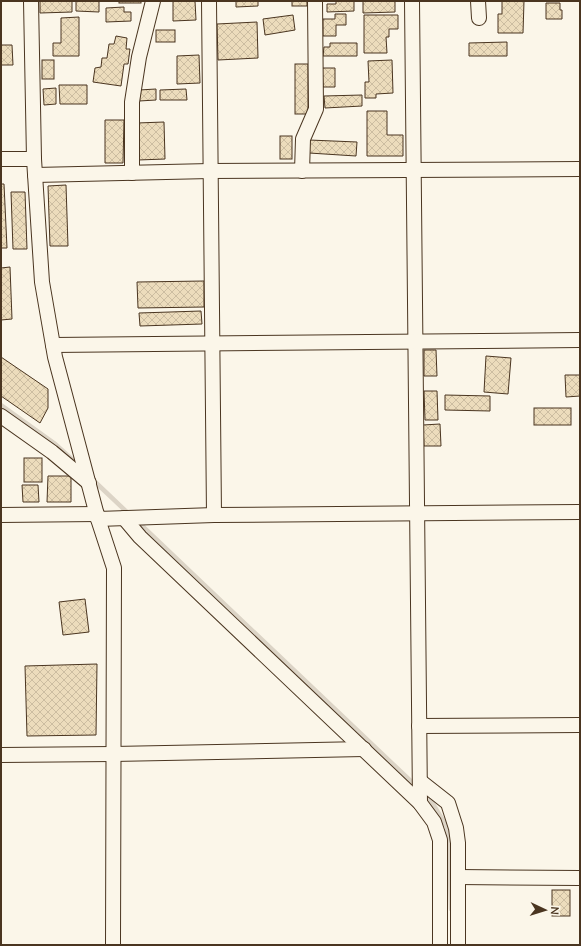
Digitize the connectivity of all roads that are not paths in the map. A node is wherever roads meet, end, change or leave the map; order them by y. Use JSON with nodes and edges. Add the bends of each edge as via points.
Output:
{"nodes":[{"id":1,"x":31,"y":1,"type":"edge"},
{"id":2,"x":153,"y":1,"type":"edge"},
{"id":3,"x":209,"y":1,"type":"edge"},
{"id":4,"x":315,"y":1,"type":"edge"},
{"id":5,"x":412,"y":1,"type":"edge"},
{"id":6,"x":478,"y":1,"type":"edge"},
{"id":7,"x":479,"y":18,"type":"dead end"},
{"id":8,"x":1,"y":159,"type":"edge"},
{"id":9,"x":34,"y":159,"type":"junction"},
{"id":10,"x":580,"y":169,"type":"edge"},
{"id":11,"x":414,"y":170,"type":"junction"},
{"id":12,"x":210,"y":171,"type":"junction"},
{"id":13,"x":302,"y":171,"type":"junction"},
{"id":14,"x":132,"y":173,"type":"junction"},
{"id":15,"x":35,"y":175,"type":"junction"},
{"id":16,"x":416,"y":340,"type":"junction"},
{"id":17,"x":580,"y":340,"type":"edge"},
{"id":18,"x":212,"y":343,"type":"junction"},
{"id":19,"x":53,"y":345,"type":"junction"},
{"id":20,"x":1,"y":416,"type":"edge"},
{"id":21,"x":88,"y":481,"type":"junction"},
{"id":22,"x":580,"y":512,"type":"edge"},
{"id":23,"x":417,"y":514,"type":"junction"},
{"id":24,"x":1,"y":515,"type":"edge"},
{"id":25,"x":214,"y":515,"type":"junction"},
{"id":26,"x":98,"y":517,"type":"junction"},
{"id":27,"x":124,"y":518,"type":"junction"},
{"id":28,"x":580,"y":725,"type":"edge"},
{"id":29,"x":419,"y":726,"type":"junction"},
{"id":30,"x":364,"y":749,"type":"junction"},
{"id":31,"x":113,"y":754,"type":"junction"},
{"id":32,"x":1,"y":755,"type":"edge"},
{"id":33,"x":420,"y":790,"type":"junction"},
{"id":34,"x":458,"y":877,"type":"junction"},
{"id":35,"x":580,"y":878,"type":"edge"},
{"id":36,"x":113,"y":945,"type":"edge"},
{"id":37,"x":440,"y":945,"type":"edge"},
{"id":38,"x":458,"y":945,"type":"edge"}],
"edges":[{"from":1,"to":9,"type":"street"},
{"from":2,"to":14,"type":"street","via":[[139,58],[132,102]]},
{"from":3,"to":12,"type":"street"},
{"from":4,"to":13,"type":"street","via":[[316,109],[303,138]]},
{"from":5,"to":11,"type":"street"},
{"from":6,"to":7,"type":"street"},
{"from":8,"to":9,"type":"street"},
{"from":9,"to":15,"type":"street"},
{"from":10,"to":11,"type":"street"},
{"from":11,"to":13,"type":"street"},
{"from":11,"to":16,"type":"street"},
{"from":12,"to":13,"type":"street"},
{"from":12,"to":14,"type":"street"},
{"from":12,"to":18,"type":"street"},
{"from":14,"to":15,"type":"street"},
{"from":15,"to":19,"type":"street","via":[[42,282]]},
{"from":16,"to":17,"type":"street"},
{"from":16,"to":18,"type":"street"},
{"from":16,"to":23,"type":"street"},
{"from":18,"to":19,"type":"street"},
{"from":18,"to":25,"type":"street"},
{"from":19,"to":21,"type":"street"},
{"from":20,"to":21,"type":"street"},
{"from":21,"to":26,"type":"street"},
{"from":22,"to":23,"type":"street"},
{"from":23,"to":25,"type":"street"},
{"from":23,"to":29,"type":"street"},
{"from":24,"to":26,"type":"street"},
{"from":25,"to":27,"type":"street"},
{"from":26,"to":27,"type":"street"},
{"from":26,"to":31,"type":"street","via":[[114,568]]},
{"from":27,"to":30,"type":"street","via":[[140,537]]},
{"from":28,"to":29,"type":"street"},
{"from":29,"to":33,"type":"street"},
{"from":30,"to":31,"type":"street"},
{"from":30,"to":33,"type":"street"},
{"from":31,"to":32,"type":"street"},
{"from":31,"to":36,"type":"street"},
{"from":33,"to":34,"type":"street","via":[[448,803],[456,828]]},
{"from":33,"to":37,"type":"street","via":[[440,840]]},
{"from":34,"to":35,"type":"street"},
{"from":34,"to":38,"type":"street"}]}
